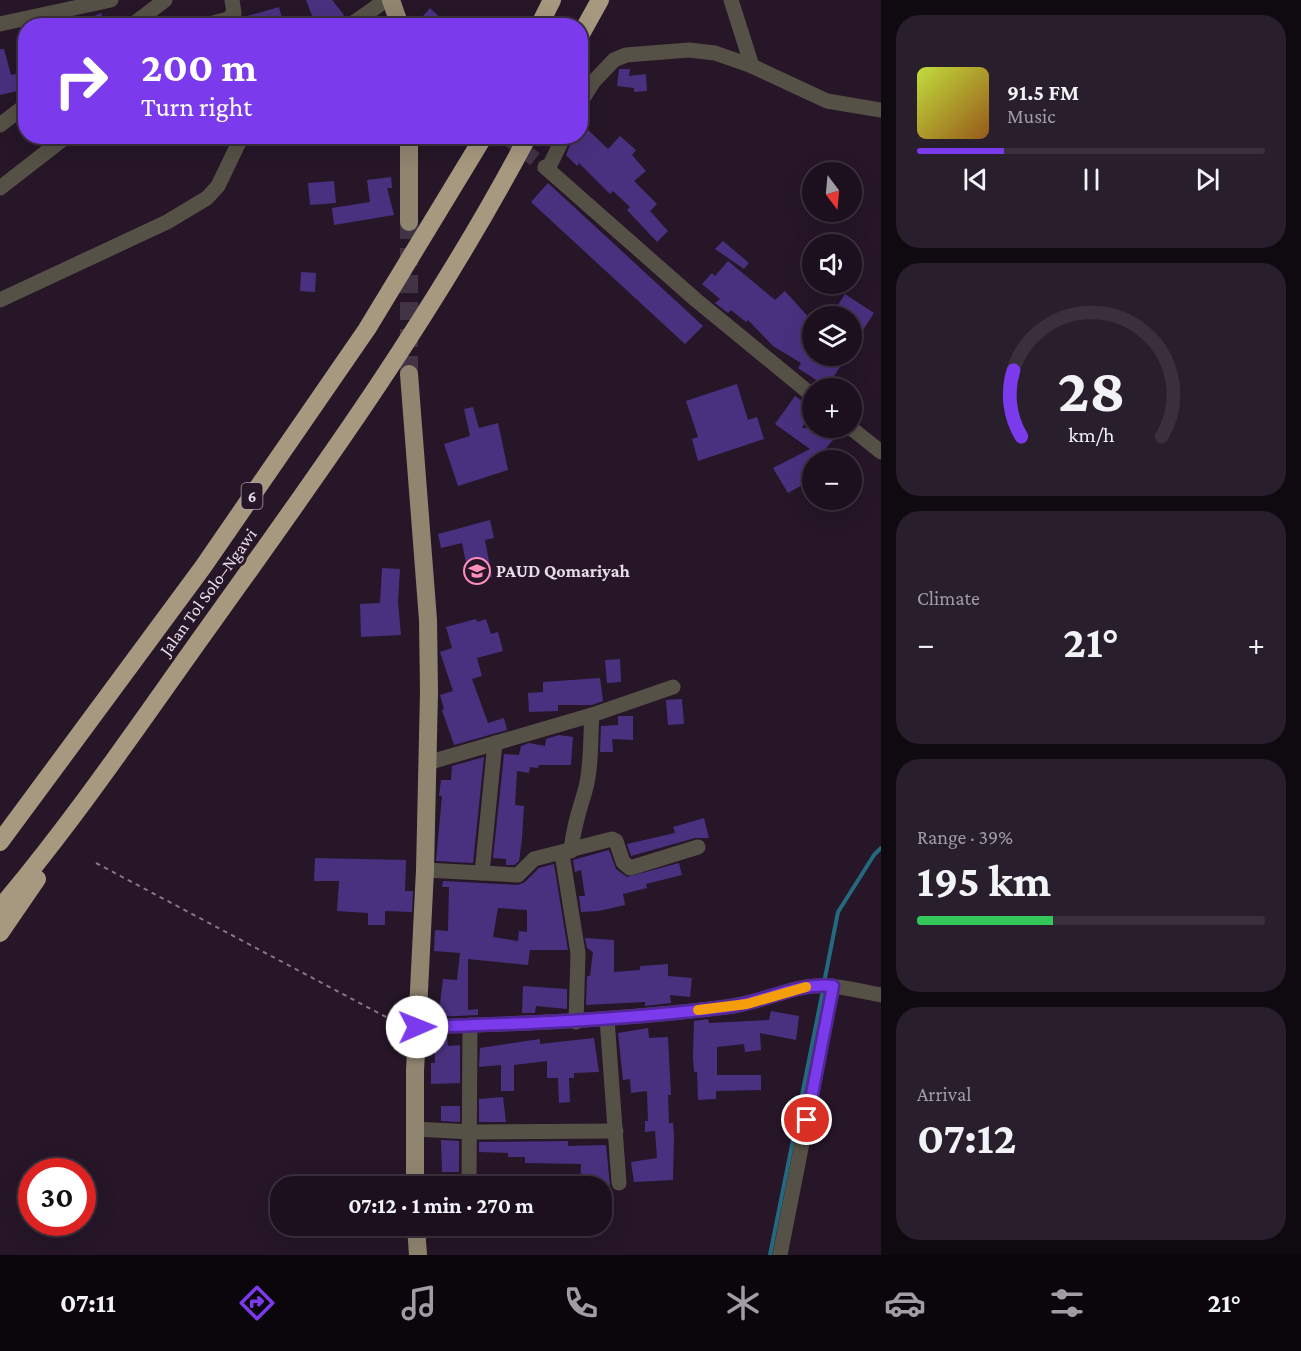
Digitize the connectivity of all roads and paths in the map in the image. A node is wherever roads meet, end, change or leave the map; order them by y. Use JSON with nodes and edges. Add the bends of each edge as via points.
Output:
{"nodes":[{"id":1,"x":111,"y":0,"type":"edge"},
{"id":2,"x":165,"y":0,"type":"edge"},
{"id":3,"x":232,"y":0,"type":"edge"},
{"id":4,"x":389,"y":0,"type":"edge"},
{"id":5,"x":552,"y":0,"type":"edge"},
{"id":6,"x":600,"y":0,"type":"edge"},
{"id":7,"x":730,"y":0,"type":"edge"},
{"id":8,"x":28,"y":18,"type":"edge"},
{"id":9,"x":141,"y":18,"type":"edge"},
{"id":10,"x":229,"y":18,"type":"edge"},
{"id":11,"x":361,"y":18,"type":"edge"},
{"id":12,"x":397,"y":18,"type":"edge"},
{"id":13,"x":543,"y":18,"type":"edge"},
{"id":14,"x":18,"y":20,"type":"edge"},
{"id":15,"x":588,"y":22,"type":"edge"},
{"id":16,"x":0,"y":24,"type":"edge"},
{"id":17,"x":752,"y":66,"type":"junction"},
{"id":18,"x":588,"y":92,"type":"edge"},
{"id":19,"x":881,"y":110,"type":"edge"},
{"id":20,"x":18,"y":111,"type":"edge"},
{"id":21,"x":0,"y":125,"type":"edge"},
{"id":22,"x":58,"y":144,"type":"edge"},
{"id":23,"x":239,"y":144,"type":"edge"},
{"id":24,"x":409,"y":144,"type":"edge"},
{"id":25,"x":479,"y":144,"type":"edge"},
{"id":26,"x":523,"y":144,"type":"edge"},
{"id":27,"x":560,"y":144,"type":"edge"},
{"id":28,"x":0,"y":188,"type":"edge"},
{"id":29,"x":409,"y":222,"type":"tunnel mouth"},
{"id":30,"x":0,"y":300,"type":"edge"},
{"id":31,"x":409,"y":374,"type":"tunnel mouth"},
{"id":32,"x":802,"y":387,"type":"edge"},
{"id":33,"x":862,"y":437,"type":"edge"},
{"id":34,"x":881,"y":452,"type":"edge"},
{"id":35,"x":674,"y":687,"type":"dead end"},
{"id":36,"x":592,"y":715,"type":"junction"},
{"id":37,"x":495,"y":743,"type":"junction"},
{"id":38,"x":116,"y":757,"type":"junction"},
{"id":39,"x":427,"y":763,"type":"junction"},
{"id":40,"x":0,"y":842,"type":"edge"},
{"id":41,"x":698,"y":847,"type":"dead end"},
{"id":42,"x":566,"y":852,"type":"junction"},
{"id":43,"x":96,"y":862,"type":"dead end"},
{"id":44,"x":425,"y":870,"type":"junction"},
{"id":45,"x":482,"y":873,"type":"junction"},
{"id":46,"x":0,"y":908,"type":"edge"},
{"id":47,"x":0,"y":933,"type":"edge"},
{"id":48,"x":830,"y":986,"type":"junction"},
{"id":49,"x":881,"y":994,"type":"edge"},
{"id":50,"x":607,"y":1019,"type":"junction"},
{"id":51,"x":576,"y":1022,"type":"junction"},
{"id":52,"x":470,"y":1025,"type":"junction"},
{"id":53,"x":417,"y":1027,"type":"junction"},
{"id":54,"x":415,"y":1129,"type":"junction"},
{"id":55,"x":616,"y":1131,"type":"junction"},
{"id":56,"x":471,"y":1132,"type":"junction"},
{"id":57,"x":415,"y":1176,"type":"edge"},
{"id":58,"x":469,"y":1176,"type":"edge"},
{"id":59,"x":619,"y":1183,"type":"dead end"},
{"id":60,"x":417,"y":1236,"type":"edge"},
{"id":61,"x":418,"y":1255,"type":"edge"},
{"id":62,"x":780,"y":1255,"type":"edge"}],
"edges":[{"from":1,"to":8,"type":"street"},
{"from":2,"to":9,"type":"street"},
{"from":3,"to":10,"type":"street","via":[[234,13]]},
{"from":4,"to":11,"type":"street"},
{"from":4,"to":12,"type":"main road"},
{"from":5,"to":13,"type":"highway"},
{"from":6,"to":15,"type":"highway"},
{"from":7,"to":17,"type":"street"},
{"from":14,"to":16,"type":"street"},
{"from":17,"to":18,"type":"street","via":[[715,53],[689,50],[626,55],[604,69]]},
{"from":17,"to":19,"type":"street","via":[[827,101]]},
{"from":20,"to":21,"type":"street"},
{"from":22,"to":28,"type":"street"},
{"from":23,"to":30,"type":"street","via":[[218,186],[207,198],[167,222]]},
{"from":24,"to":29,"type":"main road"},
{"from":25,"to":40,"type":"highway","name":"Jalan Tol Solo–Ngawi","number":"6","via":[[348,357],[203,567]]},
{"from":26,"to":38,"type":"highway","name":"Jalan Tol Solo–Ngawi","number":"6","via":[[400,351],[302,497]]},
{"from":27,"to":32,"type":"street","via":[[547,168],[696,300]]},
{"from":31,"to":39,"type":"main road","via":[[428,620]]},
{"from":33,"to":34,"type":"street"},
{"from":35,"to":36,"type":"street"},
{"from":36,"to":37,"type":"street"},
{"from":36,"to":42,"type":"street","via":[[585,791]]},
{"from":37,"to":39,"type":"street"},
{"from":37,"to":45,"type":"street"},
{"from":38,"to":46,"type":"highway","name":"Jalan Tol Solo–Ngawi","number":"6"},
{"from":38,"to":47,"type":"highway"},
{"from":39,"to":44,"type":"main road"},
{"from":41,"to":42,"type":"street","via":[[630,868],[612,839]]},
{"from":42,"to":45,"type":"street","via":[[534,859],[518,875]]},
{"from":42,"to":51,"type":"street","via":[[578,953]]},
{"from":43,"to":53,"type":"path","via":[[386,1017]]},
{"from":44,"to":45,"type":"street"},
{"from":44,"to":53,"type":"main road"},
{"from":48,"to":49,"type":"street"},
{"from":48,"to":50,"type":"street","via":[[801,988],[747,1004]]},
{"from":48,"to":62,"type":"street"},
{"from":50,"to":51,"type":"street"},
{"from":50,"to":55,"type":"street"},
{"from":51,"to":52,"type":"street"},
{"from":52,"to":53,"type":"street"},
{"from":52,"to":56,"type":"street"},
{"from":53,"to":54,"type":"main road"},
{"from":54,"to":56,"type":"street"},
{"from":54,"to":57,"type":"main road"},
{"from":55,"to":56,"type":"street"},
{"from":55,"to":59,"type":"street"},
{"from":56,"to":58,"type":"street"},
{"from":60,"to":61,"type":"main road"}]}
